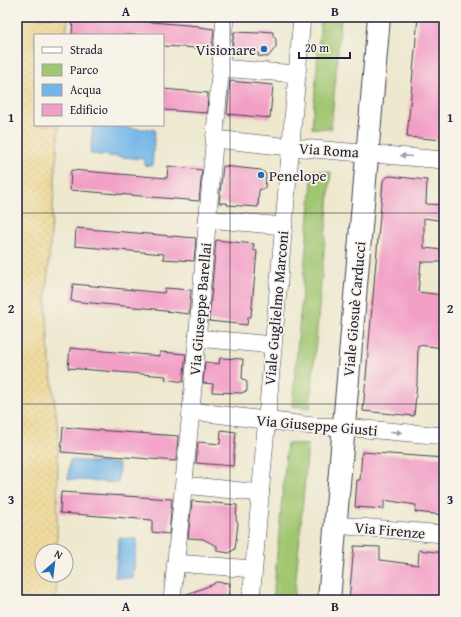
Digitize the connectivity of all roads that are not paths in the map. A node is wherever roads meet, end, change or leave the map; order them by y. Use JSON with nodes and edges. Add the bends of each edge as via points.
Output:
{"nodes":[{"id":1,"x":225,"y":17,"type":"edge"},
{"id":2,"x":302,"y":17,"type":"edge"},
{"id":3,"x":379,"y":17,"type":"edge"},
{"id":4,"x":221,"y":68,"type":"junction"},
{"id":5,"x":297,"y":74,"type":"junction"},
{"id":6,"x":215,"y":139,"type":"junction"},
{"id":7,"x":290,"y":147,"type":"junction"},
{"id":8,"x":368,"y":153,"type":"junction"},
{"id":9,"x":444,"y":160,"type":"edge"},
{"id":10,"x":207,"y":219,"type":"junction"},
{"id":11,"x":283,"y":226,"type":"junction"},
{"id":12,"x":197,"y":338,"type":"junction"},
{"id":13,"x":273,"y":345,"type":"junction"},
{"id":14,"x":191,"y":411,"type":"junction"},
{"id":15,"x":267,"y":421,"type":"junction"},
{"id":16,"x":343,"y":427,"type":"junction"},
{"id":17,"x":444,"y":436,"type":"edge"},
{"id":18,"x":184,"y":486,"type":"junction"},
{"id":19,"x":261,"y":493,"type":"junction"},
{"id":20,"x":335,"y":525,"type":"junction"},
{"id":21,"x":444,"y":534,"type":"edge"},
{"id":22,"x":176,"y":563,"type":"junction"},
{"id":23,"x":253,"y":570,"type":"junction"},
{"id":24,"x":172,"y":600,"type":"edge"},
{"id":25,"x":251,"y":600,"type":"edge"},
{"id":26,"x":328,"y":600,"type":"edge"}],
"edges":[{"from":1,"to":4,"type":"street","name":"Via Giuseppe Barellai"},
{"from":2,"to":5,"type":"street","name":"Viale Guglielmo Marconi"},
{"from":3,"to":8,"type":"street","name":"Viale Giosuè Carducci"},
{"from":4,"to":5,"type":"street"},
{"from":4,"to":6,"type":"street","name":"Via Giuseppe Barellai"},
{"from":5,"to":7,"type":"street","name":"Viale Guglielmo Marconi"},
{"from":6,"to":7,"type":"street","name":"Via Roma"},
{"from":6,"to":10,"type":"street","name":"Via Giuseppe Barellai"},
{"from":7,"to":8,"type":"street","name":"Via Roma"},
{"from":7,"to":11,"type":"street","name":"Viale Guglielmo Marconi"},
{"from":9,"to":8,"type":"street","name":"Via Roma","one_way":true},
{"from":8,"to":16,"type":"street","name":"Viale Giosuè Carducci"},
{"from":10,"to":11,"type":"street"},
{"from":10,"to":12,"type":"street","name":"Via Giuseppe Barellai"},
{"from":11,"to":13,"type":"street","name":"Viale Guglielmo Marconi"},
{"from":12,"to":13,"type":"street"},
{"from":12,"to":14,"type":"street","name":"Via Giuseppe Barellai"},
{"from":13,"to":15,"type":"street","name":"Viale Guglielmo Marconi"},
{"from":14,"to":15,"type":"street","name":"Via Giuseppe Giusti"},
{"from":14,"to":18,"type":"street","name":"Via Giuseppe Barellai"},
{"from":15,"to":16,"type":"street","name":"Via Giuseppe Giusti"},
{"from":15,"to":19,"type":"street","name":"Viale Guglielmo Marconi"},
{"from":16,"to":17,"type":"street","name":"Via Giuseppe Giusti","one_way":true},
{"from":16,"to":20,"type":"street","name":"Viale Giosuè Carducci"},
{"from":18,"to":19,"type":"street"},
{"from":18,"to":22,"type":"street","name":"Via Giuseppe Barellai"},
{"from":19,"to":23,"type":"street","name":"Viale Guglielmo Marconi"},
{"from":20,"to":21,"type":"street","name":"Via Firenze"},
{"from":20,"to":26,"type":"street","name":"Viale Giosuè Carducci"},
{"from":22,"to":23,"type":"street"},
{"from":22,"to":24,"type":"street","name":"Via Giuseppe Barellai"},
{"from":23,"to":25,"type":"street","name":"Viale Guglielmo Marconi"}]}
